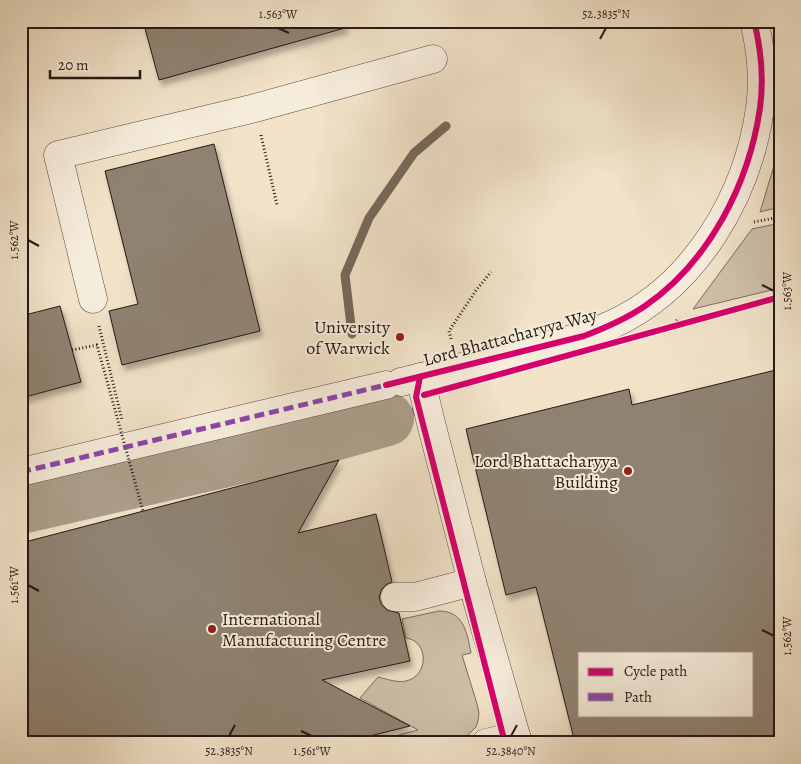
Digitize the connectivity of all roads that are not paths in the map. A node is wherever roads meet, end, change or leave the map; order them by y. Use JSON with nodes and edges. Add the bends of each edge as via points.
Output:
{"nodes":[{"id":1,"x":754,"y":21,"type":"edge"},
{"id":2,"x":434,"y":59,"type":"dead end"},
{"id":3,"x":93,"y":299,"type":"dead end"},
{"id":4,"x":402,"y":382,"type":"junction"},
{"id":5,"x":21,"y":472,"type":"edge"},
{"id":6,"x":472,"y":582,"type":"junction"},
{"id":7,"x":395,"y":597,"type":"dead end"},
{"id":8,"x":517,"y":740,"type":"edge"},
{"id":9,"x":486,"y":743,"type":"edge"}],
"edges":[{"from":1,"to":4,"type":"street","name":"Lord Bhattacharyya Way","via":[[762,70],[754,140],[729,207],[696,258],[673,284],[614,324],[584,336]]},
{"from":2,"to":3,"type":"street","via":[[255,108],[58,155]]},
{"from":4,"to":5,"type":"street","name":"Lord Bhattacharyya Way"},
{"from":4,"to":6,"type":"street","via":[[430,419]]},
{"from":6,"to":7,"type":"street","via":[[415,597]]},
{"from":6,"to":8,"type":"street"},
{"from":8,"to":9,"type":"street"}]}
